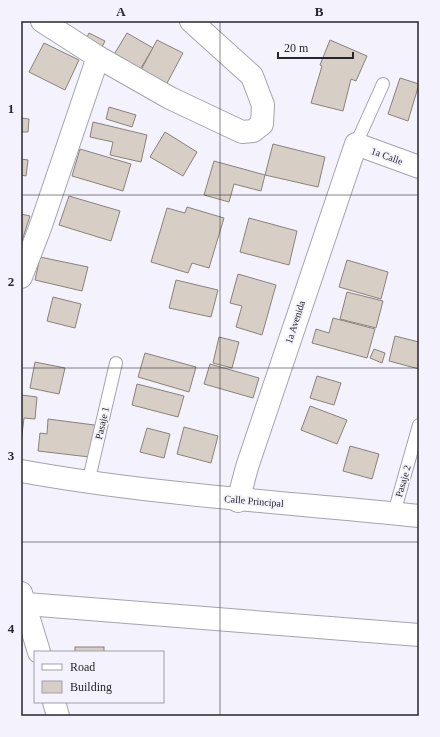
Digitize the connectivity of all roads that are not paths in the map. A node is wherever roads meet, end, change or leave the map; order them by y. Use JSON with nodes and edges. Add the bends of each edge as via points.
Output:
{"nodes":[{"id":1,"x":42,"y":21,"type":"edge"},
{"id":2,"x":191,"y":21,"type":"edge"},
{"id":3,"x":98,"y":57,"type":"junction"},
{"id":4,"x":383,"y":84,"type":"dead end"},
{"id":5,"x":356,"y":144,"type":"junction"},
{"id":6,"x":419,"y":168,"type":"edge"},
{"id":7,"x":21,"y":277,"type":"edge"},
{"id":8,"x":116,"y":363,"type":"dead end"},
{"id":9,"x":419,"y":425,"type":"edge"},
{"id":10,"x":21,"y":471,"type":"edge"},
{"id":11,"x":88,"y":483,"type":"junction"},
{"id":12,"x":238,"y":500,"type":"junction"},
{"id":13,"x":394,"y":513,"type":"junction"},
{"id":14,"x":419,"y":516,"type":"edge"},
{"id":15,"x":23,"y":599,"type":"edge"},
{"id":16,"x":419,"y":635,"type":"edge"},
{"id":17,"x":39,"y":651,"type":"edge"},
{"id":18,"x":54,"y":703,"type":"edge"},
{"id":19,"x":58,"y":716,"type":"edge"}],
"edges":[{"from":1,"to":3,"type":"street"},
{"from":2,"to":3,"type":"street","via":[[252,76],[263,105],[262,124],[253,131],[242,132],[170,98]]},
{"from":3,"to":7,"type":"street"},
{"from":4,"to":5,"type":"lane"},
{"from":5,"to":6,"type":"street","name":"1a Calle"},
{"from":5,"to":12,"type":"street","name":"1a Avenida"},
{"from":8,"to":11,"type":"lane","name":"Pasaje 1"},
{"from":9,"to":13,"type":"lane","name":"Pasaje 2"},
{"from":10,"to":11,"type":"street","name":"Calle Principal"},
{"from":11,"to":12,"type":"street","name":"Calle Principal"},
{"from":12,"to":13,"type":"street","name":"Calle Principal"},
{"from":13,"to":14,"type":"street","name":"Calle Principal"},
{"from":15,"to":16,"type":"street"},
{"from":15,"to":17,"type":"street"},
{"from":18,"to":19,"type":"street"}]}
